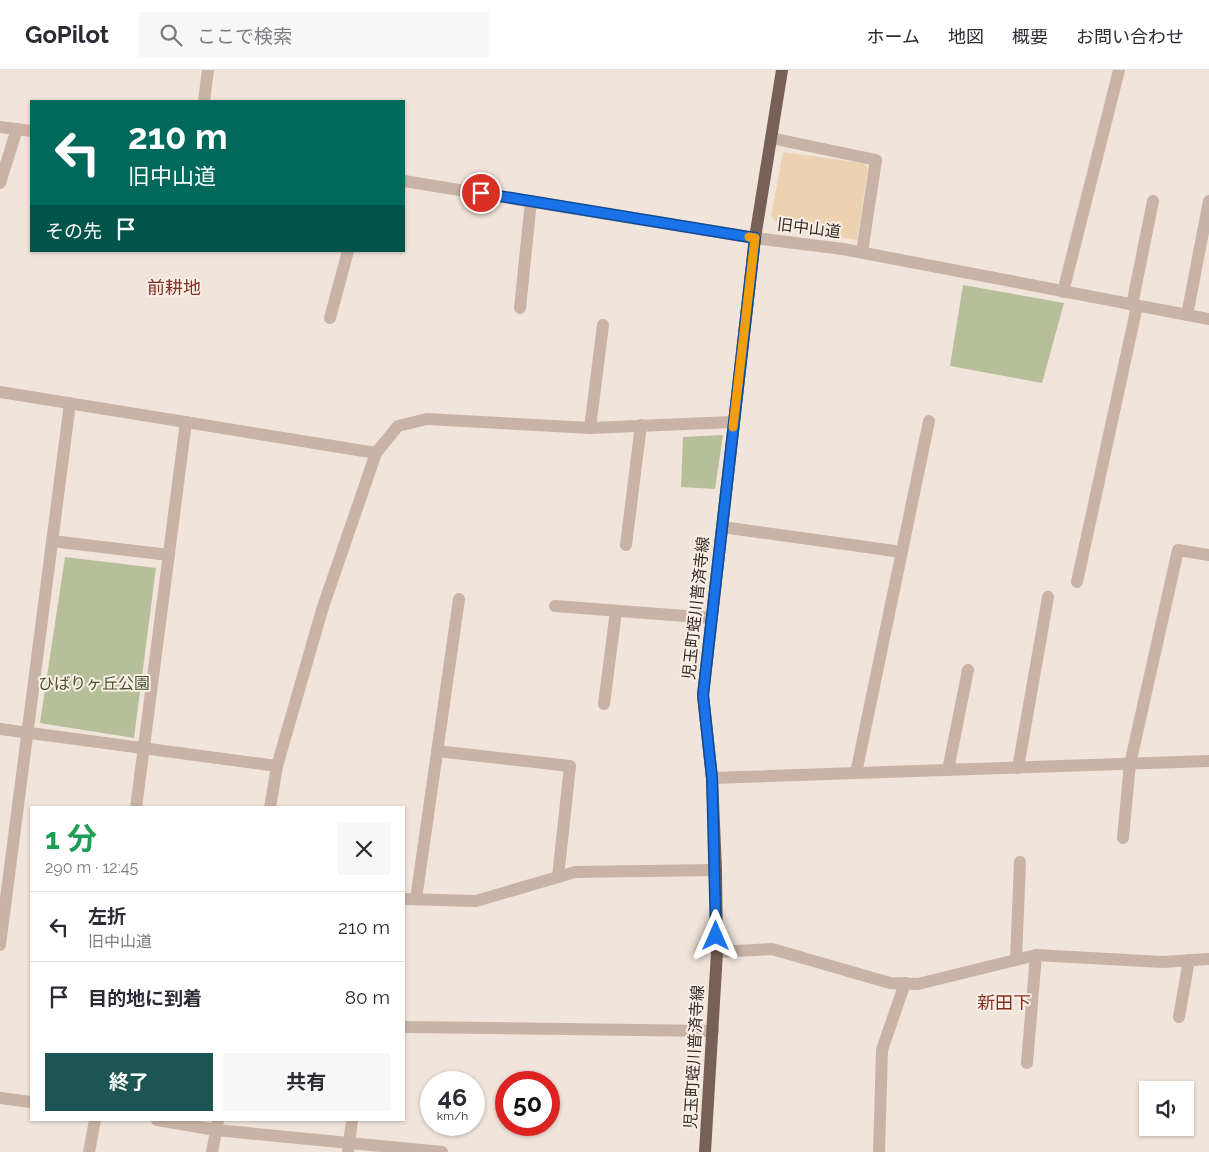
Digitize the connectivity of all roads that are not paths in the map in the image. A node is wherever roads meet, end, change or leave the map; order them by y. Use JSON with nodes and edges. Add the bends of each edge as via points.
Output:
{"nodes":[{"id":1,"x":208,"y":70,"type":"edge"},
{"id":2,"x":782,"y":70,"type":"edge"},
{"id":3,"x":1119,"y":70,"type":"edge"},
{"id":4,"x":204,"y":100,"type":"edge"},
{"id":5,"x":0,"y":127,"type":"edge"},
{"id":6,"x":17,"y":129,"type":"junction"},
{"id":7,"x":30,"y":131,"type":"edge"},
{"id":8,"x":771,"y":138,"type":"junction"},
{"id":9,"x":405,"y":181,"type":"edge"},
{"id":10,"x":0,"y":183,"type":"edge"},
{"id":11,"x":532,"y":201,"type":"junction"},
{"id":12,"x":1153,"y":201,"type":"dead end"},
{"id":13,"x":1209,"y":201,"type":"edge"},
{"id":14,"x":755,"y":238,"type":"junction"},
{"id":15,"x":348,"y":252,"type":"edge"},
{"id":16,"x":862,"y":252,"type":"junction"},
{"id":17,"x":1063,"y":292,"type":"junction"},
{"id":18,"x":1135,"y":306,"type":"junction"},
{"id":19,"x":520,"y":308,"type":"dead end"},
{"id":20,"x":1187,"y":315,"type":"junction"},
{"id":21,"x":330,"y":318,"type":"dead end"},
{"id":22,"x":1209,"y":319,"type":"edge"},
{"id":23,"x":603,"y":326,"type":"dead end"},
{"id":24,"x":0,"y":392,"type":"edge"},
{"id":25,"x":70,"y":404,"type":"junction"},
{"id":26,"x":186,"y":422,"type":"junction"},
{"id":27,"x":733,"y":422,"type":"junction"},
{"id":28,"x":929,"y":422,"type":"dead end"},
{"id":29,"x":641,"y":425,"type":"junction"},
{"id":30,"x":590,"y":428,"type":"junction"},
{"id":31,"x":376,"y":453,"type":"junction"},
{"id":32,"x":722,"y":527,"type":"junction"},
{"id":33,"x":52,"y":542,"type":"junction"},
{"id":34,"x":626,"y":545,"type":"dead end"},
{"id":35,"x":902,"y":552,"type":"junction"},
{"id":36,"x":169,"y":555,"type":"junction"},
{"id":37,"x":1209,"y":555,"type":"edge"},
{"id":38,"x":1077,"y":582,"type":"dead end"},
{"id":39,"x":1048,"y":597,"type":"dead end"},
{"id":40,"x":459,"y":599,"type":"dead end"},
{"id":41,"x":555,"y":606,"type":"dead end"},
{"id":42,"x":616,"y":611,"type":"junction"},
{"id":43,"x":711,"y":618,"type":"junction"},
{"id":44,"x":968,"y":670,"type":"dead end"},
{"id":45,"x":604,"y":704,"type":"dead end"},
{"id":46,"x":0,"y":730,"type":"edge"},
{"id":47,"x":27,"y":733,"type":"junction"},
{"id":48,"x":144,"y":748,"type":"junction"},
{"id":49,"x":437,"y":752,"type":"junction"},
{"id":50,"x":1209,"y":761,"type":"edge"},
{"id":51,"x":1130,"y":764,"type":"junction"},
{"id":52,"x":278,"y":766,"type":"junction"},
{"id":53,"x":1018,"y":768,"type":"junction"},
{"id":54,"x":948,"y":770,"type":"junction"},
{"id":55,"x":856,"y":773,"type":"junction"},
{"id":56,"x":712,"y":778,"type":"junction"},
{"id":57,"x":136,"y":806,"type":"edge"},
{"id":58,"x":270,"y":806,"type":"edge"},
{"id":59,"x":1123,"y":838,"type":"dead end"},
{"id":60,"x":1020,"y":862,"type":"dead end"},
{"id":61,"x":716,"y":870,"type":"junction"},
{"id":62,"x":558,"y":877,"type":"junction"},
{"id":63,"x":410,"y":899,"type":"edge"},
{"id":64,"x":0,"y":945,"type":"edge"},
{"id":65,"x":716,"y":952,"type":"junction"},
{"id":66,"x":1036,"y":955,"type":"junction"},
{"id":67,"x":1209,"y":959,"type":"edge"},
{"id":68,"x":1016,"y":960,"type":"junction"},
{"id":69,"x":1189,"y":960,"type":"junction"},
{"id":70,"x":905,"y":984,"type":"junction"},
{"id":71,"x":1178,"y":1017,"type":"dead end"},
{"id":72,"x":405,"y":1027,"type":"edge"},
{"id":73,"x":713,"y":1031,"type":"junction"},
{"id":74,"x":1027,"y":1063,"type":"dead end"},
{"id":75,"x":0,"y":1098,"type":"edge"},
{"id":76,"x":30,"y":1102,"type":"edge"},
{"id":77,"x":95,"y":1121,"type":"edge"},
{"id":78,"x":169,"y":1121,"type":"edge"},
{"id":79,"x":352,"y":1121,"type":"edge"},
{"id":80,"x":217,"y":1125,"type":"edge"},
{"id":81,"x":349,"y":1148,"type":"edge"},
{"id":82,"x":88,"y":1152,"type":"edge"},
{"id":83,"x":212,"y":1152,"type":"edge"},
{"id":84,"x":442,"y":1152,"type":"edge"},
{"id":85,"x":705,"y":1152,"type":"edge"},
{"id":86,"x":879,"y":1152,"type":"edge"}],
"edges":[{"from":1,"to":4,"type":"street"},
{"from":2,"to":8,"type":"main road","name":"児玉町蛭川普済寺線"},
{"from":3,"to":17,"type":"street"},
{"from":5,"to":6,"type":"street"},
{"from":6,"to":7,"type":"street"},
{"from":6,"to":10,"type":"street"},
{"from":8,"to":14,"type":"main road","name":"児玉町蛭川普済寺線"},
{"from":8,"to":16,"type":"street","via":[[876,160]]},
{"from":9,"to":11,"type":"street","name":"旧中山道"},
{"from":11,"to":14,"type":"street","name":"旧中山道"},
{"from":11,"to":19,"type":"street"},
{"from":12,"to":18,"type":"street"},
{"from":13,"to":20,"type":"street"},
{"from":14,"to":16,"type":"street","name":"旧中山道"},
{"from":14,"to":27,"type":"main road","name":"児玉町蛭川普済寺線"},
{"from":15,"to":21,"type":"street"},
{"from":16,"to":17,"type":"street","name":"旧中山道"},
{"from":17,"to":18,"type":"street","name":"旧中山道"},
{"from":18,"to":20,"type":"street","name":"旧中山道"},
{"from":18,"to":38,"type":"street"},
{"from":20,"to":22,"type":"street","name":"旧中山道"},
{"from":23,"to":30,"type":"street"},
{"from":24,"to":25,"type":"street"},
{"from":25,"to":26,"type":"street"},
{"from":25,"to":33,"type":"street"},
{"from":26,"to":31,"type":"street"},
{"from":26,"to":36,"type":"street"},
{"from":27,"to":29,"type":"street"},
{"from":27,"to":32,"type":"main road","name":"児玉町蛭川普済寺線"},
{"from":28,"to":35,"type":"street"},
{"from":29,"to":30,"type":"street"},
{"from":29,"to":34,"type":"street"},
{"from":30,"to":31,"type":"street","via":[[427,419],[398,426]]},
{"from":31,"to":52,"type":"street","via":[[322,610]]},
{"from":32,"to":35,"type":"street"},
{"from":32,"to":43,"type":"main road","name":"児玉町蛭川普済寺線"},
{"from":33,"to":36,"type":"street"},
{"from":33,"to":47,"type":"street"},
{"from":35,"to":55,"type":"street"},
{"from":36,"to":48,"type":"street"},
{"from":37,"to":51,"type":"street","via":[[1178,550]]},
{"from":39,"to":53,"type":"street"},
{"from":40,"to":49,"type":"street"},
{"from":41,"to":42,"type":"street"},
{"from":42,"to":43,"type":"street"},
{"from":42,"to":45,"type":"street"},
{"from":43,"to":56,"type":"main road","name":"児玉町蛭川普済寺線","via":[[703,695]]},
{"from":44,"to":54,"type":"street"},
{"from":46,"to":47,"type":"street"},
{"from":47,"to":48,"type":"street"},
{"from":47,"to":64,"type":"street"},
{"from":48,"to":52,"type":"street"},
{"from":48,"to":57,"type":"street"},
{"from":49,"to":62,"type":"street","via":[[570,766]]},
{"from":49,"to":63,"type":"street"},
{"from":50,"to":51,"type":"street"},
{"from":51,"to":53,"type":"street"},
{"from":51,"to":59,"type":"street"},
{"from":52,"to":58,"type":"street"},
{"from":53,"to":54,"type":"street"},
{"from":54,"to":55,"type":"street"},
{"from":55,"to":56,"type":"street"},
{"from":56,"to":61,"type":"main road","name":"児玉町蛭川普済寺線"},
{"from":60,"to":68,"type":"street"},
{"from":61,"to":62,"type":"street","via":[[575,872]]},
{"from":61,"to":65,"type":"main road","name":"児玉町蛭川普済寺線"},
{"from":62,"to":63,"type":"street","via":[[476,901]]},
{"from":65,"to":70,"type":"street","via":[[772,950],[890,983]]},
{"from":65,"to":73,"type":"main road","name":"児玉町蛭川普済寺線"},
{"from":66,"to":68,"type":"street"},
{"from":66,"to":69,"type":"street","via":[[1163,962]]},
{"from":66,"to":74,"type":"street"},
{"from":67,"to":69,"type":"street"},
{"from":68,"to":70,"type":"street","via":[[918,984]]},
{"from":69,"to":71,"type":"street"},
{"from":70,"to":86,"type":"street","via":[[882,1050]]},
{"from":72,"to":73,"type":"street"},
{"from":73,"to":85,"type":"main road","name":"児玉町蛭川普済寺線"},
{"from":75,"to":76,"type":"street"},
{"from":77,"to":82,"type":"street"},
{"from":78,"to":80,"type":"street"},
{"from":79,"to":81,"type":"street"},
{"from":80,"to":81,"type":"street"},
{"from":80,"to":83,"type":"street"},
{"from":81,"to":84,"type":"street"}]}
